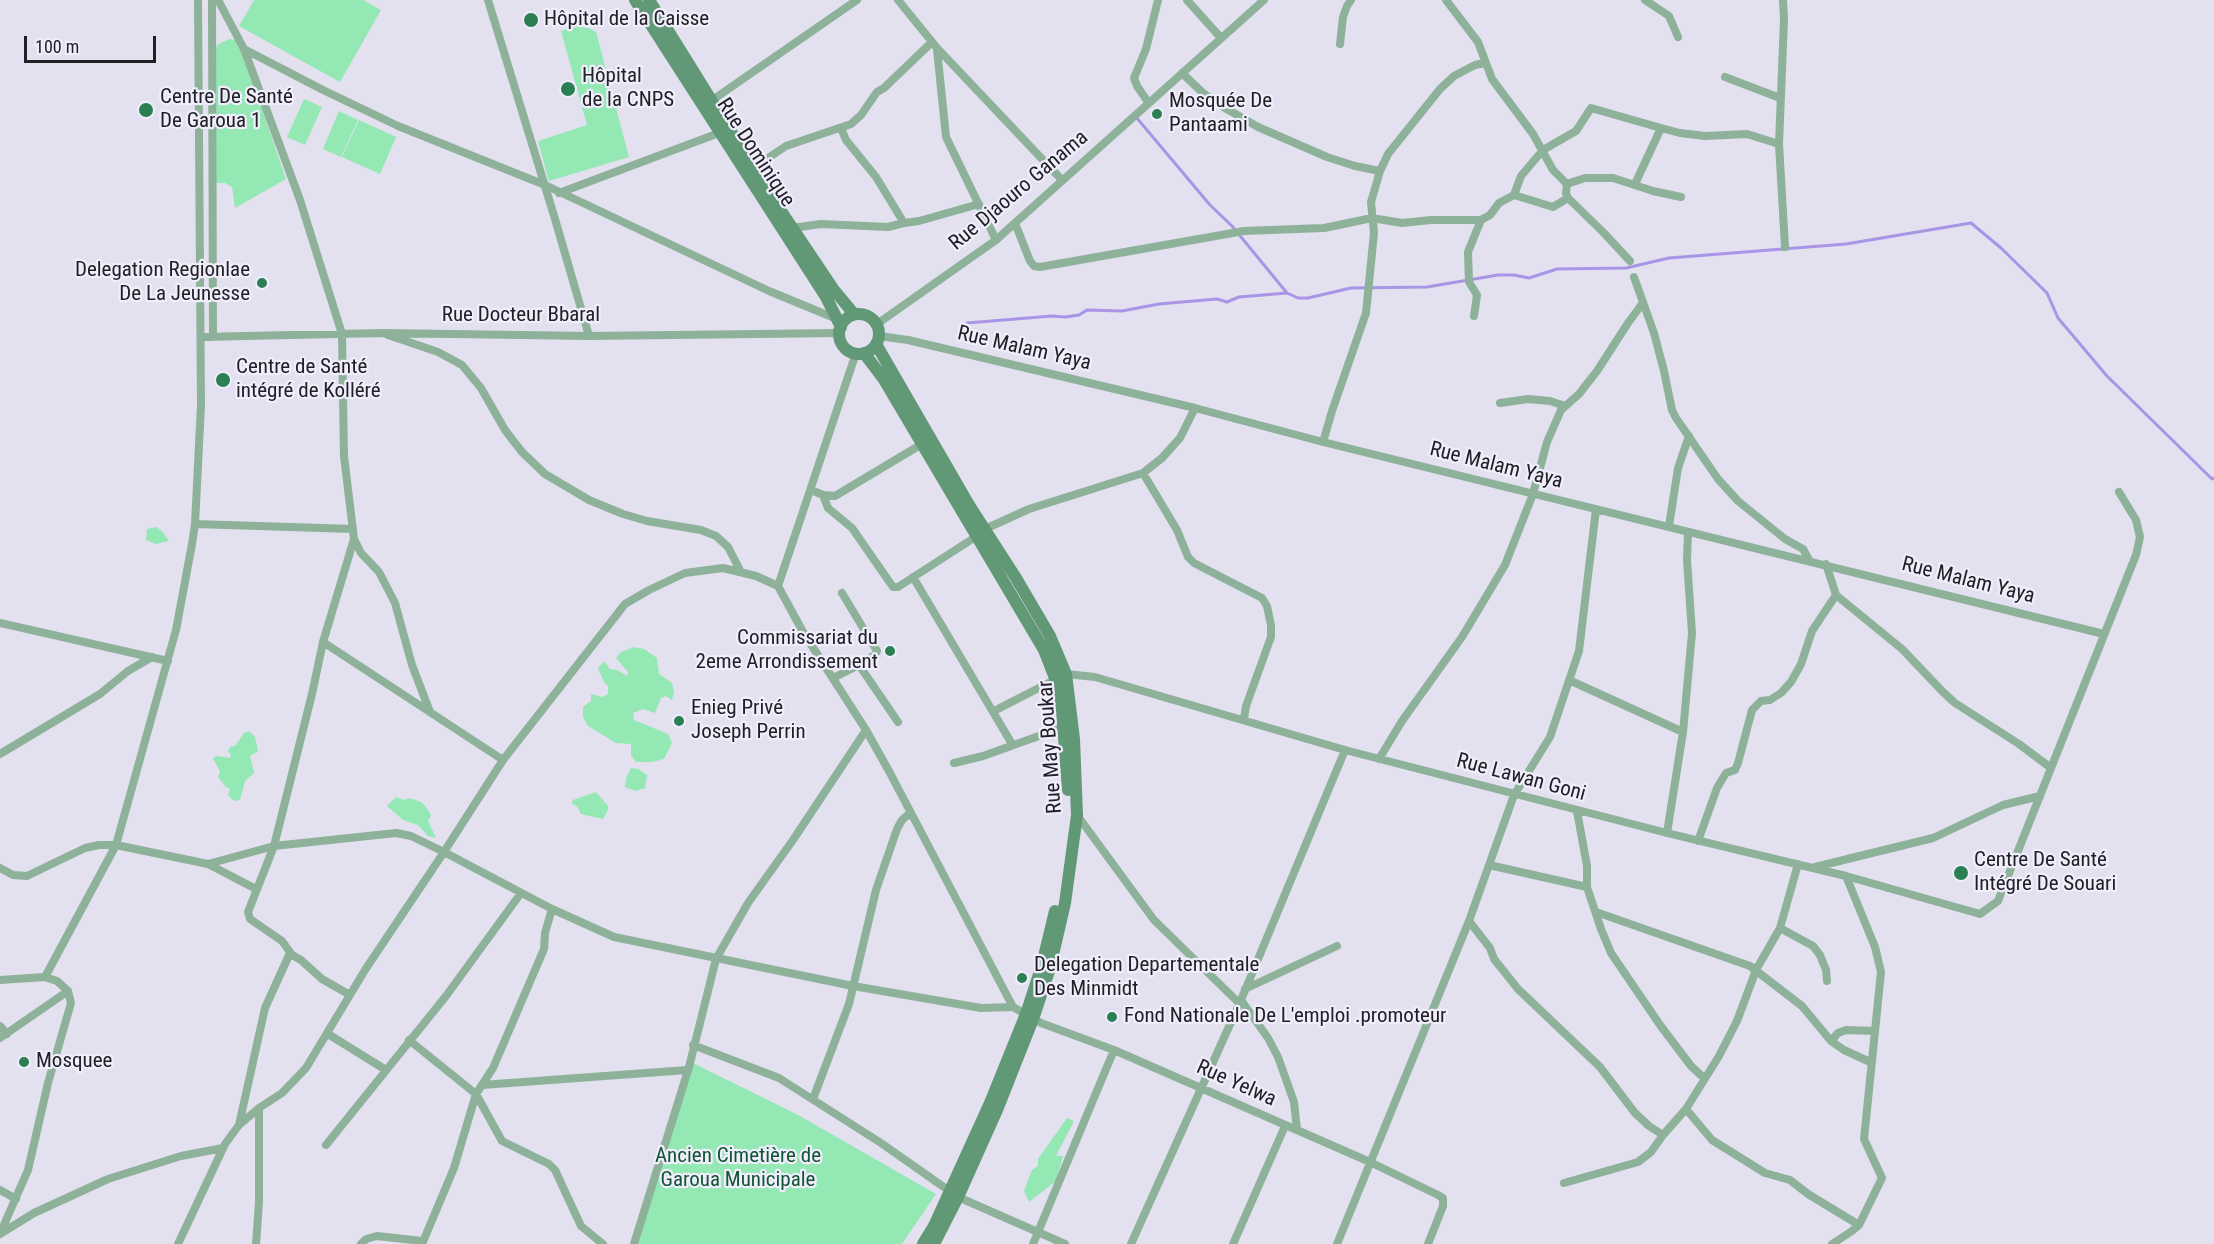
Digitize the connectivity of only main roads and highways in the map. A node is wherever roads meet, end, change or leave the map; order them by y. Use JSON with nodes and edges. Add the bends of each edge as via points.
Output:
{"nodes":[{"id":1,"x":635,"y":0,"type":"edge"},
{"id":2,"x":649,"y":0,"type":"edge"},
{"id":3,"x":711,"y":107,"type":"junction"},
{"id":4,"x":854,"y":314,"type":"junction"},
{"id":5,"x":839,"y":326,"type":"junction"},
{"id":6,"x":877,"y":335,"type":"junction"},
{"id":7,"x":860,"y":353,"type":"junction"},
{"id":8,"x":981,"y":532,"type":"junction"},
{"id":9,"x":1061,"y":676,"type":"junction"},
{"id":10,"x":1030,"y":1016,"type":"junction"},
{"id":11,"x":954,"y":1194,"type":"junction"},
{"id":12,"x":923,"y":1244,"type":"edge"},
{"id":13,"x":934,"y":1244,"type":"edge"}],
"edges":[{"from":1,"to":3,"type":"main road","name":"Rue Dominique"},
{"from":2,"to":3,"type":"main road","name":"Rue Dominique"},
{"from":3,"to":4,"type":"main road","name":"Rue Dominique"},
{"from":3,"to":5,"type":"main road","name":"Rue Dominique","via":[[719,133]]},
{"from":4,"to":5,"type":"main road"},
{"from":4,"to":6,"type":"main road","via":[[867,315]]},
{"from":5,"to":7,"type":"main road","via":[[844,346]]},
{"from":6,"to":7,"type":"main road"},
{"from":6,"to":8,"type":"main road","name":"Rue May Boukar"},
{"from":7,"to":8,"type":"main road","name":"Rue May Boukar","via":[[883,378]]},
{"from":8,"to":9,"type":"main road","name":"Rue May Boukar","via":[[1050,636]]},
{"from":9,"to":10,"type":"main road","name":"Rue May Boukar","via":[[1068,837]]},
{"from":9,"to":10,"type":"main road","name":"Rue May Boukar","via":[[1074,739],[1077,815],[1050,968]]},
{"from":10,"to":11,"type":"main road","name":"Rue May Boukar","via":[[997,1110]]},
{"from":11,"to":12,"type":"main road","name":"Rue May Boukar"},
{"from":11,"to":13,"type":"main road","name":"Rue May Boukar"}]}
